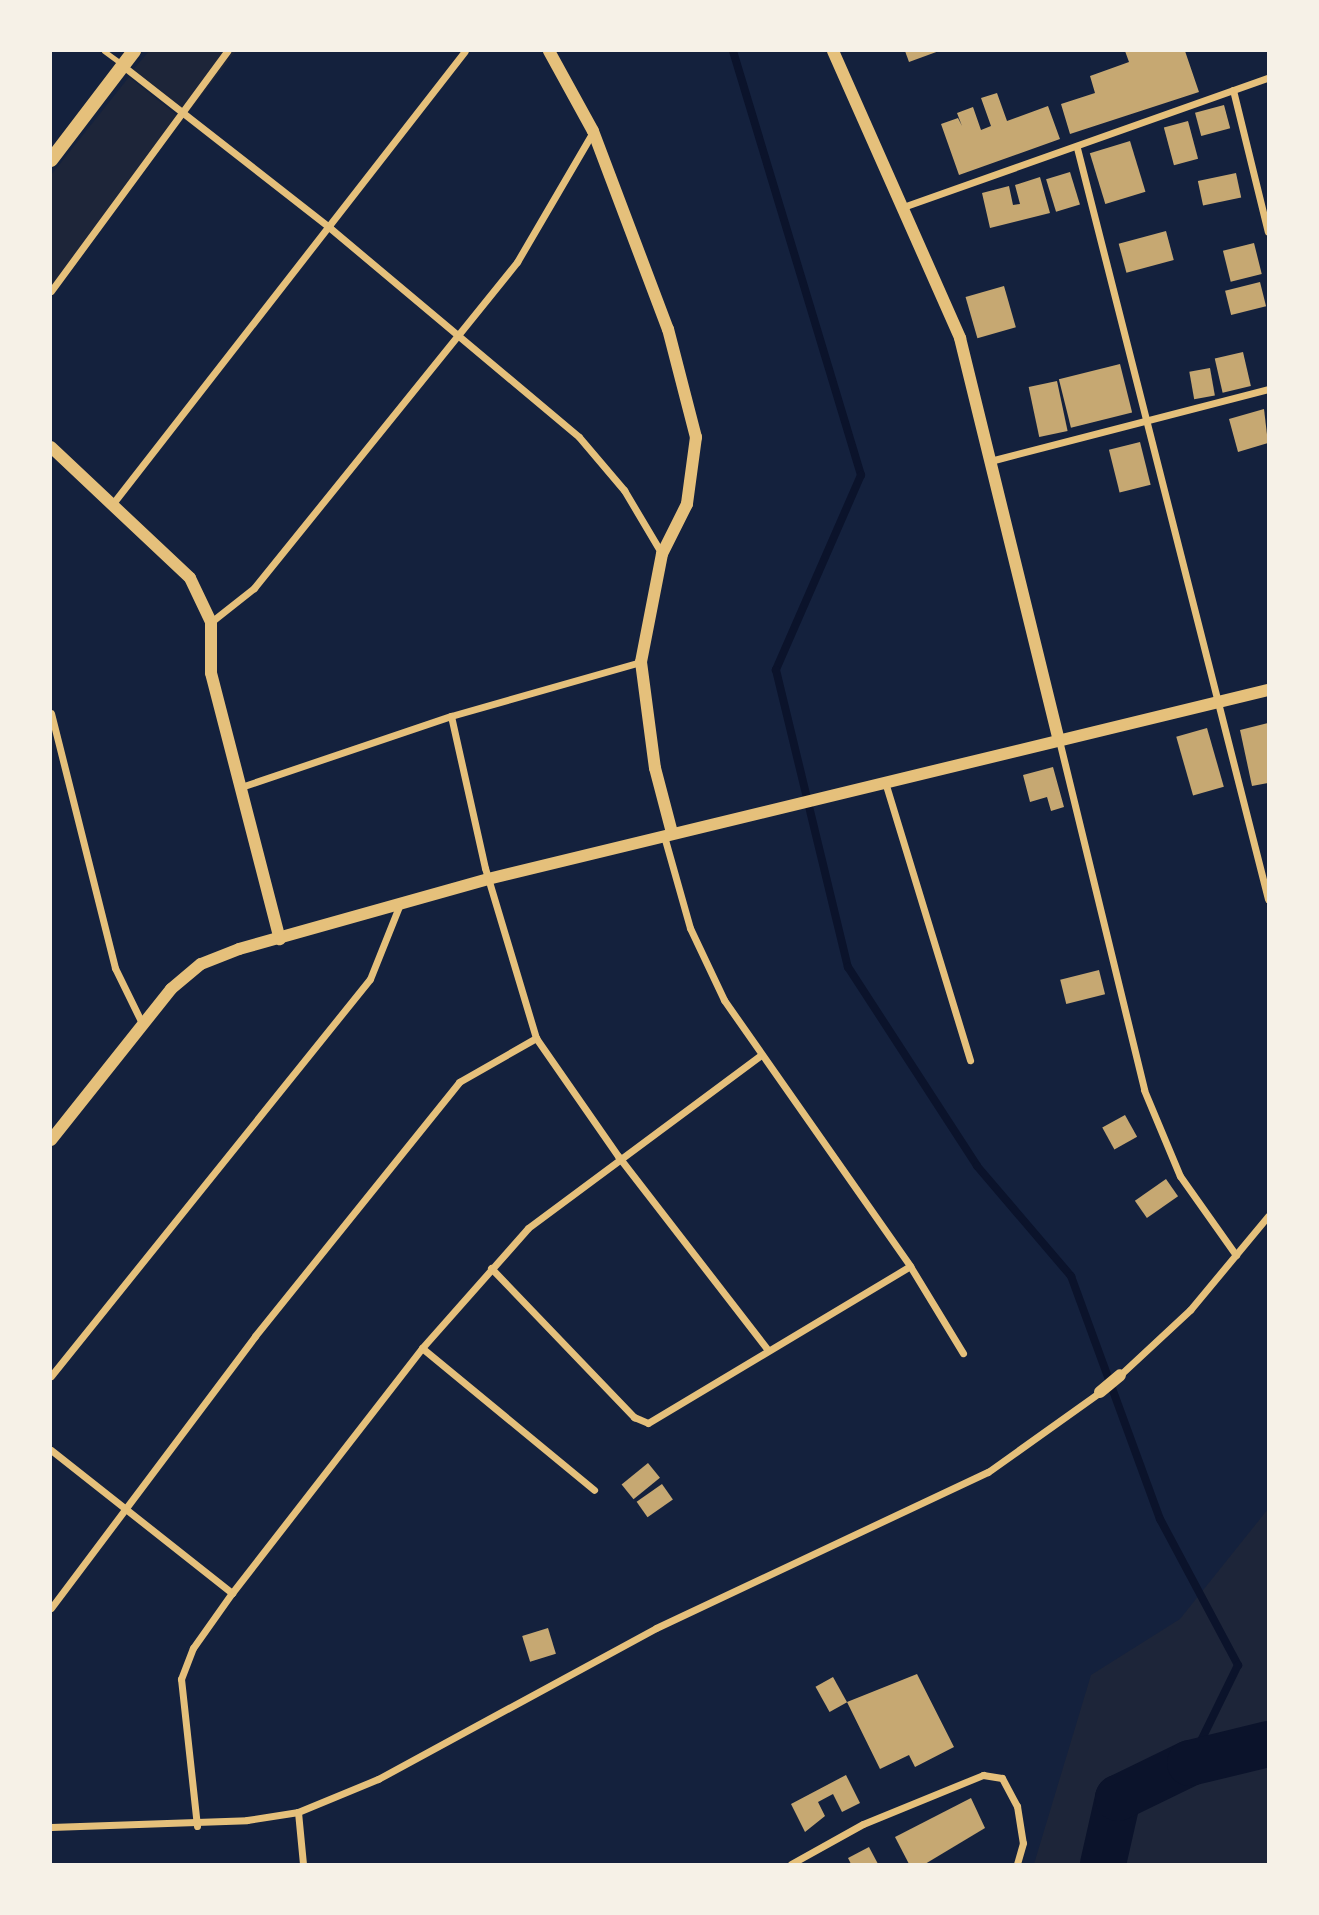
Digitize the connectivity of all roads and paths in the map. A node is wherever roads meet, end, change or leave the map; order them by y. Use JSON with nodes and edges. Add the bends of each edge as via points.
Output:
{"nodes":[{"id":1,"x":104,"y":51,"type":"edge"},
{"id":2,"x":134,"y":51,"type":"edge"},
{"id":3,"x":228,"y":51,"type":"edge"},
{"id":4,"x":466,"y":51,"type":"edge"},
{"id":5,"x":549,"y":51,"type":"edge"},
{"id":6,"x":833,"y":51,"type":"edge"},
{"id":7,"x":123,"y":65,"type":"junction"},
{"id":8,"x":1268,"y":78,"type":"edge"},
{"id":9,"x":1233,"y":90,"type":"junction"},
{"id":10,"x":180,"y":114,"type":"junction"},
{"id":11,"x":593,"y":131,"type":"junction"},
{"id":12,"x":1077,"y":148,"type":"junction"},
{"id":13,"x":51,"y":160,"type":"edge"},
{"id":14,"x":903,"y":207,"type":"junction"},
{"id":15,"x":330,"y":228,"type":"junction"},
{"id":16,"x":1268,"y":233,"type":"edge"},
{"id":17,"x":51,"y":291,"type":"edge"},
{"id":18,"x":452,"y":335,"type":"junction"},
{"id":19,"x":1268,"y":389,"type":"edge"},
{"id":20,"x":1147,"y":420,"type":"junction"},
{"id":21,"x":52,"y":451,"type":"edge"},
{"id":22,"x":994,"y":460,"type":"junction"},
{"id":23,"x":114,"y":502,"type":"junction"},
{"id":24,"x":662,"y":554,"type":"junction"},
{"id":25,"x":211,"y":622,"type":"junction"},
{"id":26,"x":640,"y":662,"type":"junction"},
{"id":27,"x":1268,"y":690,"type":"edge"},
{"id":28,"x":1218,"y":701,"type":"junction"},
{"id":29,"x":51,"y":713,"type":"edge"},
{"id":30,"x":451,"y":716,"type":"junction"},
{"id":31,"x":1059,"y":740,"type":"junction"},
{"id":32,"x":885,"y":782,"type":"junction"},
{"id":33,"x":241,"y":788,"type":"junction"},
{"id":34,"x":668,"y":834,"type":"junction"},
{"id":35,"x":488,"y":879,"type":"junction"},
{"id":36,"x":1268,"y":899,"type":"edge"},
{"id":37,"x":401,"y":902,"type":"junction"},
{"id":38,"x":280,"y":939,"type":"junction"},
{"id":39,"x":142,"y":1023,"type":"junction"},
{"id":40,"x":536,"y":1038,"type":"junction"},
{"id":41,"x":761,"y":1055,"type":"junction"},
{"id":42,"x":970,"y":1060,"type":"dead end"},
{"id":43,"x":51,"y":1140,"type":"edge"},
{"id":44,"x":618,"y":1156,"type":"junction"},
{"id":45,"x":1268,"y":1216,"type":"edge"},
{"id":46,"x":1236,"y":1255,"type":"junction"},
{"id":47,"x":910,"y":1266,"type":"junction"},
{"id":48,"x":491,"y":1268,"type":"junction"},
{"id":49,"x":422,"y":1348,"type":"junction"},
{"id":50,"x":768,"y":1350,"type":"junction"},
{"id":51,"x":963,"y":1353,"type":"dead end"},
{"id":52,"x":1120,"y":1375,"type":"joint"},
{"id":53,"x":51,"y":1376,"type":"edge"},
{"id":54,"x":1100,"y":1392,"type":"joint"},
{"id":55,"x":51,"y":1450,"type":"edge"},
{"id":56,"x":594,"y":1490,"type":"dead end"},
{"id":57,"x":126,"y":1510,"type":"junction"},
{"id":58,"x":232,"y":1593,"type":"junction"},
{"id":59,"x":51,"y":1608,"type":"edge"},
{"id":60,"x":298,"y":1812,"type":"junction"},
{"id":61,"x":197,"y":1826,"type":"junction"},
{"id":62,"x":51,"y":1828,"type":"edge"},
{"id":63,"x":303,"y":1864,"type":"edge"},
{"id":64,"x":791,"y":1864,"type":"edge"},
{"id":65,"x":1017,"y":1864,"type":"edge"}],
"edges":[{"from":1,"to":7,"type":"lane"},
{"from":2,"to":7,"type":"main road"},
{"from":3,"to":10,"type":"street"},
{"from":4,"to":15,"type":"street"},
{"from":5,"to":11,"type":"street"},
{"from":6,"to":14,"type":"street"},
{"from":7,"to":10,"type":"street"},
{"from":7,"to":13,"type":"main road"},
{"from":8,"to":9,"type":"street"},
{"from":9,"to":12,"type":"street"},
{"from":9,"to":16,"type":"street"},
{"from":10,"to":15,"type":"street"},
{"from":10,"to":17,"type":"street"},
{"from":11,"to":18,"type":"street","via":[[517,262]]},
{"from":11,"to":24,"type":"street","via":[[668,329],[696,438],[687,505]]},
{"from":12,"to":14,"type":"street"},
{"from":12,"to":20,"type":"street"},
{"from":14,"to":22,"type":"street","via":[[960,338]]},
{"from":15,"to":18,"type":"street"},
{"from":15,"to":23,"type":"street"},
{"from":18,"to":24,"type":"street","via":[[579,437],[624,490]]},
{"from":18,"to":25,"type":"street","via":[[254,588]]},
{"from":19,"to":20,"type":"street"},
{"from":20,"to":22,"type":"street"},
{"from":20,"to":28,"type":"street"},
{"from":21,"to":23,"type":"street"},
{"from":22,"to":31,"type":"street"},
{"from":23,"to":25,"type":"street","via":[[190,578]]},
{"from":24,"to":26,"type":"street"},
{"from":25,"to":33,"type":"street","via":[[211,673]]},
{"from":26,"to":30,"type":"street"},
{"from":26,"to":34,"type":"street"},
{"from":27,"to":28,"type":"street"},
{"from":28,"to":31,"type":"street"},
{"from":28,"to":36,"type":"street"},
{"from":29,"to":39,"type":"street","via":[[115,968]]},
{"from":30,"to":33,"type":"street"},
{"from":30,"to":35,"type":"street"},
{"from":31,"to":32,"type":"street"},
{"from":31,"to":46,"type":"street","via":[[1144,1090],[1180,1175]]},
{"from":32,"to":34,"type":"street"},
{"from":32,"to":42,"type":"street"},
{"from":33,"to":38,"type":"street"},
{"from":34,"to":35,"type":"street"},
{"from":34,"to":41,"type":"street","via":[[691,928],[724,1000]]},
{"from":35,"to":37,"type":"street"},
{"from":35,"to":40,"type":"street"},
{"from":37,"to":38,"type":"street"},
{"from":37,"to":53,"type":"street","via":[[370,979]]},
{"from":38,"to":39,"type":"street","via":[[201,964]]},
{"from":39,"to":43,"type":"street"},
{"from":40,"to":44,"type":"street"},
{"from":40,"to":57,"type":"street","via":[[459,1082]]},
{"from":41,"to":44,"type":"street"},
{"from":41,"to":47,"type":"street"},
{"from":44,"to":48,"type":"street","via":[[528,1228]]},
{"from":44,"to":50,"type":"street"},
{"from":45,"to":46,"type":"street"},
{"from":46,"to":52,"type":"street"},
{"from":47,"to":50,"type":"street"},
{"from":47,"to":51,"type":"street"},
{"from":48,"to":49,"type":"street"},
{"from":48,"to":50,"type":"street","via":[[635,1417],[648,1423]]},
{"from":49,"to":56,"type":"street"},
{"from":49,"to":58,"type":"street"},
{"from":52,"to":54,"type":"street"},
{"from":54,"to":60,"type":"street","via":[[988,1472],[656,1628],[378,1779]]},
{"from":55,"to":57,"type":"street"},
{"from":57,"to":58,"type":"street"},
{"from":57,"to":59,"type":"street"},
{"from":58,"to":61,"type":"street","via":[[193,1648],[181,1679]]},
{"from":60,"to":61,"type":"street"},
{"from":60,"to":63,"type":"street"},
{"from":61,"to":62,"type":"street"},
{"from":64,"to":65,"type":"street","via":[[956,1782],[1002,1778],[1017,1807],[1023,1843]]}]}
